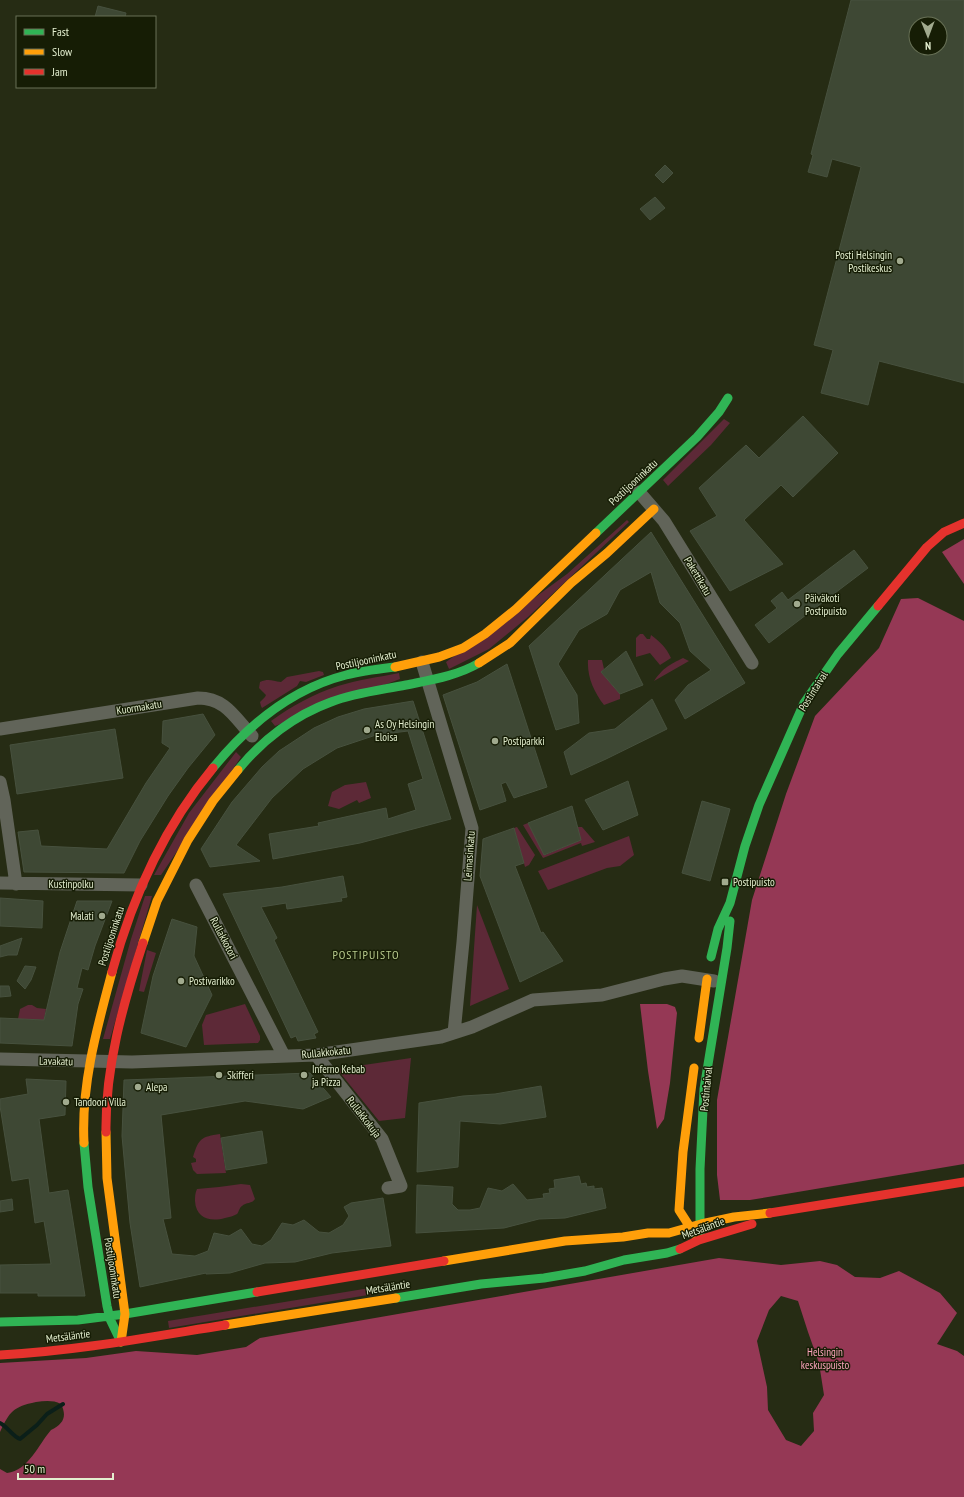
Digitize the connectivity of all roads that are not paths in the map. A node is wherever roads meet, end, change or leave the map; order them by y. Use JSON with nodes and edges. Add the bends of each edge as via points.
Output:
{"nodes":[{"id":1,"x":728,"y":398,"type":"dead end"},
{"id":2,"x":638,"y":492,"type":"junction"},
{"id":3,"x":654,"y":509,"type":"junction"},
{"id":4,"x":964,"y":523,"type":"edge"},
{"id":5,"x":422,"y":662,"type":"junction"},
{"id":6,"x":752,"y":663,"type":"dead end"},
{"id":7,"x":427,"y":681,"type":"junction"},
{"id":8,"x":0,"y":728,"type":"edge"},
{"id":9,"x":246,"y":730,"type":"junction"},
{"id":10,"x":260,"y":745,"type":"junction"},
{"id":11,"x":0,"y":782,"type":"edge"},
{"id":12,"x":0,"y":883,"type":"edge"},
{"id":13,"x":16,"y":884,"type":"junction"},
{"id":14,"x":141,"y":885,"type":"junction"},
{"id":15,"x":196,"y":885,"type":"dead end"},
{"id":16,"x":730,"y":903,"type":"junction"},
{"id":17,"x":711,"y":957,"type":"joint"},
{"id":18,"x":708,"y":979,"type":"junction"},
{"id":19,"x":721,"y":982,"type":"junction"},
{"id":20,"x":454,"y":1033,"type":"junction"},
{"id":21,"x":698,"y":1044,"type":"dead end"},
{"id":22,"x":316,"y":1055,"type":"junction"},
{"id":23,"x":284,"y":1056,"type":"junction"},
{"id":24,"x":0,"y":1059,"type":"edge"},
{"id":25,"x":696,"y":1059,"type":"dead end"},
{"id":26,"x":90,"y":1062,"type":"junction"},
{"id":27,"x":112,"y":1062,"type":"junction"},
{"id":28,"x":964,"y":1182,"type":"edge"},
{"id":29,"x":395,"y":1187,"type":"dead end"},
{"id":30,"x":680,"y":1210,"type":"junction"},
{"id":31,"x":773,"y":1214,"type":"junction"},
{"id":32,"x":701,"y":1224,"type":"junction"},
{"id":33,"x":690,"y":1227,"type":"junction"},
{"id":34,"x":648,"y":1233,"type":"junction"},
{"id":35,"x":699,"y":1240,"type":"junction"},
{"id":36,"x":125,"y":1314,"type":"junction"},
{"id":37,"x":109,"y":1316,"type":"junction"},
{"id":38,"x":0,"y":1322,"type":"edge"},
{"id":39,"x":121,"y":1342,"type":"junction"},
{"id":40,"x":0,"y":1355,"type":"edge"}],
"edges":[{"from":1,"to":2,"type":"street","name":"Postiljooninkatu","via":[[718,414],[688,448]]},
{"from":2,"to":3,"type":"street","name":"Pakettikatu"},
{"from":2,"to":5,"type":"street","name":"Postiljooninkatu","via":[[578,551],[486,634],[449,654]]},
{"from":3,"to":6,"type":"street","name":"Pakettikatu","via":[[666,524]]},
{"from":3,"to":7,"type":"street","name":"Postiljooninkatu","via":[[510,643],[474,666]]},
{"from":4,"to":16,"type":"street","name":"Postintaival","via":[[944,532],[926,547],[838,654],[804,703],[759,805]]},
{"from":5,"to":7,"type":"street","name":"Leimasinkatu"},
{"from":5,"to":9,"type":"street","name":"Postiljooninkatu","via":[[354,673],[327,682],[277,707]]},
{"from":7,"to":10,"type":"street","name":"Postiljooninkatu","via":[[367,692],[331,702],[304,715]]},
{"from":7,"to":20,"type":"street","name":"Leimasinkatu","via":[[472,828]]},
{"from":8,"to":9,"type":"street","name":"Kuormakatu","via":[[198,698],[223,704]]},
{"from":9,"to":10,"type":"street","name":"Kuormakatu"},
{"from":9,"to":14,"type":"street","name":"Postiljooninkatu","via":[[203,778],[166,834]]},
{"from":10,"to":27,"type":"street","name":"Postiljooninkatu","via":[[213,801],[188,840],[156,901],[123,1010]]},
{"from":11,"to":13,"type":"street"},
{"from":12,"to":13,"type":"street","name":"Kustinpolku"},
{"from":13,"to":14,"type":"street","name":"Kustinpolku"},
{"from":14,"to":26,"type":"street","name":"Postiljooninkatu","via":[[111,975]]},
{"from":15,"to":23,"type":"street","name":"Rullakkotori"},
{"from":16,"to":17,"type":"street","name":"Postintaival","via":[[718,929]]},
{"from":16,"to":19,"type":"street","name":"Postintaival","via":[[730,931]]},
{"from":17,"to":18,"type":"street","name":"Postintaival"},
{"from":18,"to":19,"type":"street","name":"Rullakkokatu"},
{"from":18,"to":20,"type":"street","name":"Rullakkokatu","via":[[682,976],[602,995],[533,1000]]},
{"from":18,"to":21,"type":"street","name":"Postintaival"},
{"from":19,"to":32,"type":"street","name":"Postintaival","via":[[704,1089],[700,1169]]},
{"from":20,"to":22,"type":"street","name":"Rullakkokatu","via":[[414,1042]]},
{"from":22,"to":23,"type":"street","name":"Rullakkokatu"},
{"from":22,"to":29,"type":"street","name":"Rullakkokuja","via":[[382,1139]]},
{"from":23,"to":27,"type":"street","name":"Rullakkokatu"},
{"from":24,"to":26,"type":"street","name":"Lavakatu"},
{"from":25,"to":30,"type":"street","name":"Postintaival","via":[[683,1152]]},
{"from":26,"to":27,"type":"street","name":"Lavakatu"},
{"from":26,"to":37,"type":"street","name":"Postiljooninkatu","via":[[84,1103],[85,1158]]},
{"from":27,"to":36,"type":"street","name":"Postiljooninkatu","via":[[106,1109],[107,1178]]},
{"from":28,"to":31,"type":"street","name":"Metsäläntie"},
{"from":30,"to":33,"type":"street"},
{"from":30,"to":34,"type":"street","via":[[670,1222]]},
{"from":31,"to":32,"type":"street","name":"Metsäläntie","via":[[734,1217]]},
{"from":31,"to":35,"type":"street","name":"Metsäläntie"},
{"from":32,"to":33,"type":"street","name":"Metsäläntie"},
{"from":32,"to":35,"type":"street","name":"Postintaival"},
{"from":33,"to":34,"type":"street","name":"Metsäläntie","via":[[669,1233]]},
{"from":33,"to":35,"type":"street"},
{"from":34,"to":36,"type":"street","name":"Metsäläntie","via":[[565,1241]]},
{"from":35,"to":39,"type":"street","name":"Metsäläntie","via":[[677,1250],[624,1260],[585,1271],[481,1284]]},
{"from":36,"to":37,"type":"street","name":"Metsäläntie"},
{"from":36,"to":39,"type":"street","name":"Postiljooninkatu"},
{"from":37,"to":38,"type":"street","name":"Metsäläntie","via":[[78,1320]]},
{"from":37,"to":39,"type":"street","name":"Postiljooninkatu"},
{"from":39,"to":40,"type":"street","name":"Metsäläntie"}]}
